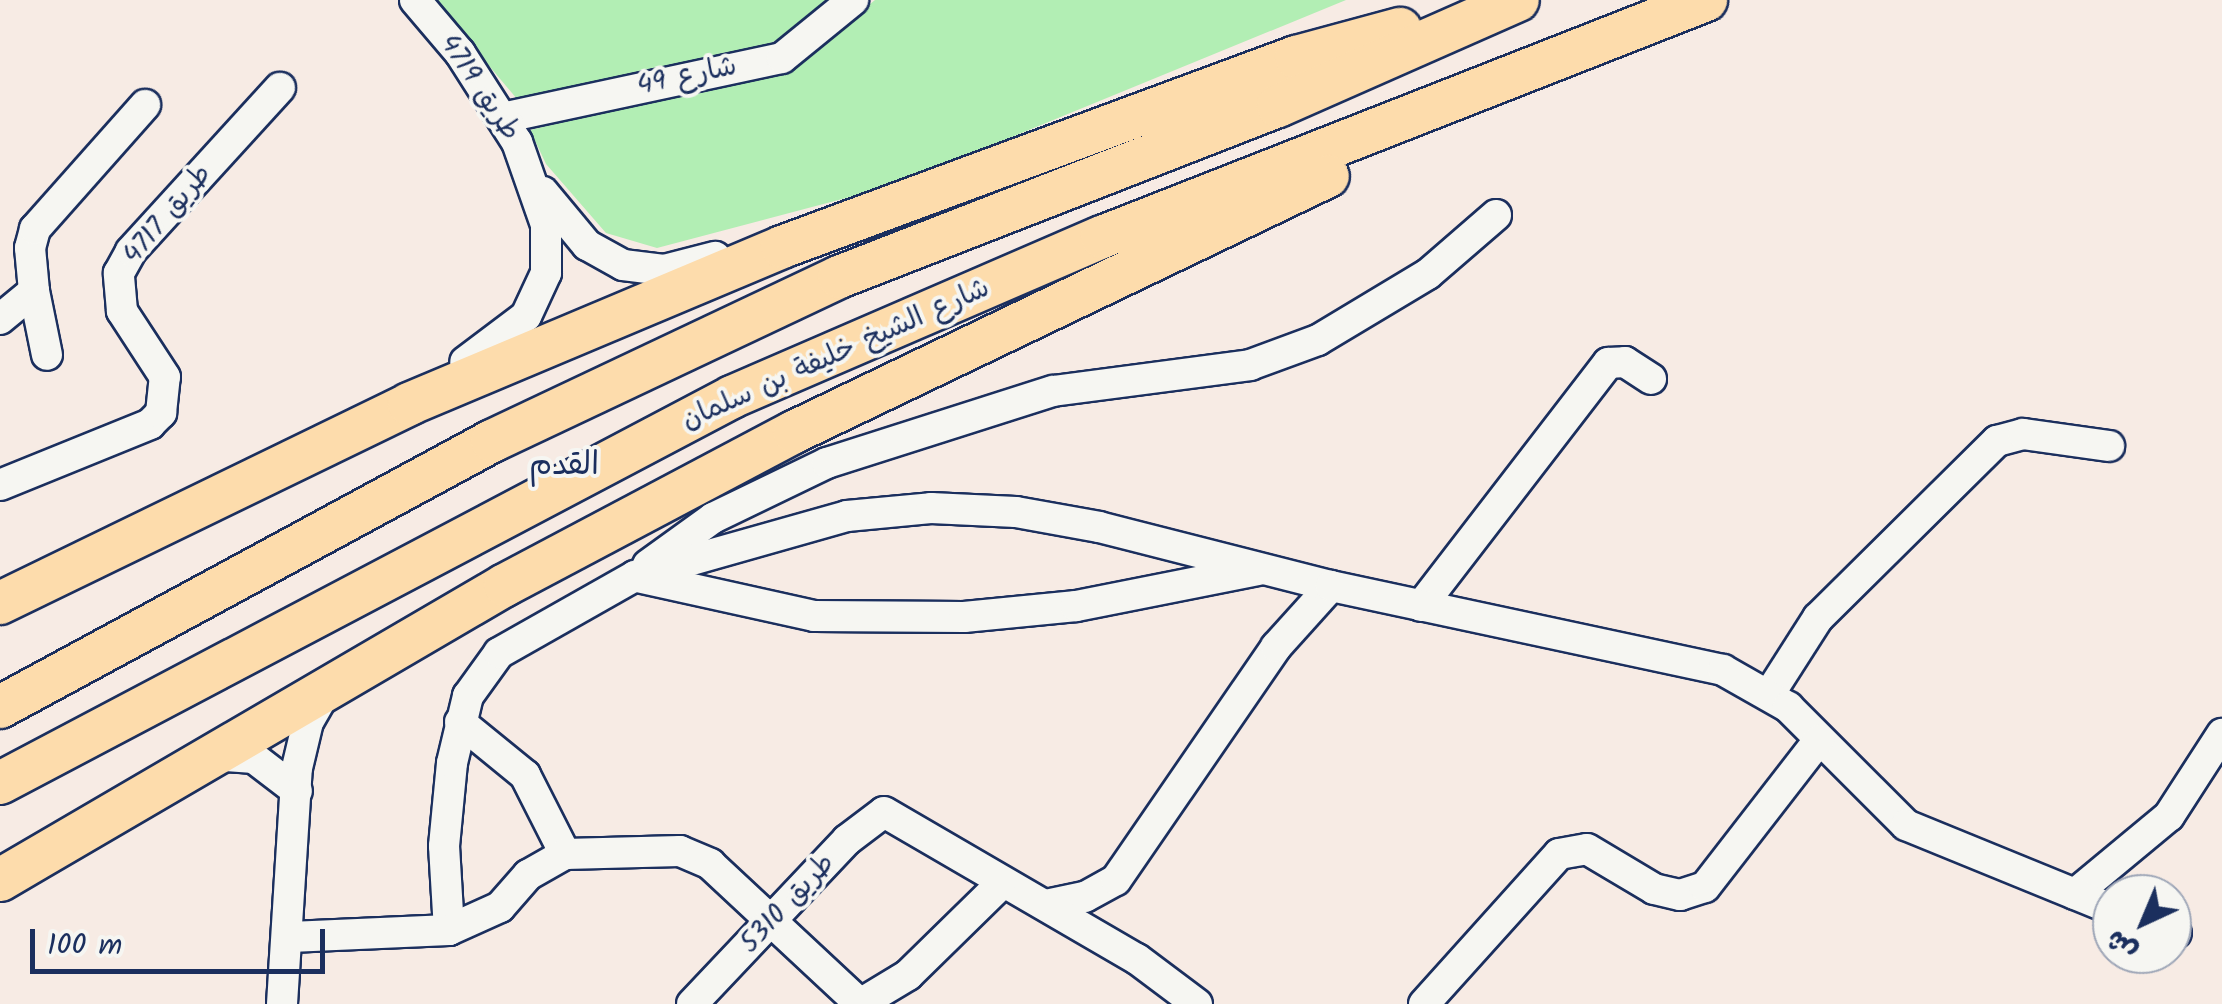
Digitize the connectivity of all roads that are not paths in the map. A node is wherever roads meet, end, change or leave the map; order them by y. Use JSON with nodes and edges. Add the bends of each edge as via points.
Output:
{"nodes":[{"id":1,"x":414,"y":0,"type":"edge"},
{"id":2,"x":853,"y":0,"type":"edge"},
{"id":3,"x":1518,"y":0,"type":"edge"},
{"id":4,"x":1706,"y":0,"type":"edge"},
{"id":5,"x":1455,"y":23,"type":"junction"},
{"id":6,"x":1617,"y":36,"type":"junction"},
{"id":7,"x":280,"y":88,"type":"dead end"},
{"id":8,"x":145,"y":105,"type":"dead end"},
{"id":9,"x":502,"y":118,"type":"junction"},
{"id":10,"x":535,"y":182,"type":"junction"},
{"id":11,"x":1496,"y":214,"type":"dead end"},
{"id":12,"x":782,"y":246,"type":"junction"},
{"id":13,"x":34,"y":291,"type":"junction"},
{"id":14,"x":0,"y":319,"type":"edge"},
{"id":15,"x":47,"y":355,"type":"dead end"},
{"id":16,"x":1652,"y":379,"type":"dead end"},
{"id":17,"x":409,"y":404,"type":"junction"},
{"id":18,"x":2109,"y":446,"type":"dead end"},
{"id":19,"x":0,"y":485,"type":"edge"},
{"id":20,"x":1266,"y":568,"type":"junction"},
{"id":21,"x":635,"y":576,"type":"junction"},
{"id":22,"x":1331,"y":586,"type":"junction"},
{"id":23,"x":0,"y":602,"type":"edge"},
{"id":24,"x":1421,"y":606,"type":"junction"},
{"id":25,"x":333,"y":683,"type":"junction"},
{"id":26,"x":1770,"y":693,"type":"junction"},
{"id":27,"x":0,"y":707,"type":"edge"},
{"id":28,"x":460,"y":722,"type":"junction"},
{"id":29,"x":2222,"y":734,"type":"edge"},
{"id":30,"x":1819,"y":740,"type":"junction"},
{"id":31,"x":200,"y":758,"type":"junction"},
{"id":32,"x":0,"y":783,"type":"edge"},
{"id":33,"x":297,"y":791,"type":"junction"},
{"id":34,"x":566,"y":854,"type":"junction"},
{"id":35,"x":0,"y":880,"type":"edge"},
{"id":36,"x":1000,"y":885,"type":"junction"},
{"id":37,"x":2075,"y":894,"type":"junction"},
{"id":38,"x":2092,"y":901,"type":"edge"},
{"id":39,"x":1046,"y":906,"type":"junction"},
{"id":40,"x":772,"y":922,"type":"junction"},
{"id":41,"x":448,"y":930,"type":"junction"},
{"id":42,"x":290,"y":937,"type":"junction"},
{"id":43,"x":282,"y":1004,"type":"edge"},
{"id":44,"x":692,"y":1004,"type":"edge"},
{"id":45,"x":860,"y":1004,"type":"edge"},
{"id":46,"x":1197,"y":1004,"type":"edge"},
{"id":47,"x":1424,"y":1004,"type":"edge"}],
"edges":[{"from":1,"to":9,"type":"street","name":"طريق 4719"},
{"from":2,"to":9,"type":"street","name":"شارع 49","via":[[782,58]]},
{"from":3,"to":5,"type":"highway"},
{"from":4,"to":6,"type":"highway","name":"شارع الشيخ خليفة بن سلمان"},
{"from":5,"to":12,"type":"highway","via":[[1335,44]]},
{"from":5,"to":27,"type":"highway","via":[[1278,106],[839,277],[492,441]]},
{"from":6,"to":25,"type":"highway","via":[[794,432]]},
{"from":6,"to":32,"type":"highway","name":"شارع الشيخ خليفة بن سلمان","via":[[1102,238],[732,397]]},
{"from":7,"to":19,"type":"street","name":"طريق 4717","via":[[131,251],[119,273],[122,310],[165,377],[161,413],[150,424]]},
{"from":8,"to":13,"type":"street","via":[[32,234]]},
{"from":9,"to":10,"type":"street","name":"طريق 4719"},
{"from":10,"to":12,"type":"street","name":"طريق 4719","via":[[580,238],[623,265],[664,270]]},
{"from":10,"to":17,"type":"street","name":"طريق 4719","via":[[548,249],[538,296],[510,334]]},
{"from":11,"to":21,"type":"street","via":[[1428,274],[1318,340],[1250,364],[1053,391],[827,464],[713,518]]},
{"from":12,"to":17,"type":"highway"},
{"from":13,"to":14,"type":"street"},
{"from":13,"to":15,"type":"street"},
{"from":16,"to":24,"type":"street","via":[[1625,362],[1608,363]]},
{"from":17,"to":23,"type":"highway"},
{"from":18,"to":26,"type":"street","via":[[2023,434],[1997,441],[1818,618]]},
{"from":20,"to":21,"type":"street","via":[[1076,606],[948,618],[814,616]]},
{"from":20,"to":21,"type":"street","via":[[1016,512],[931,508],[847,516]]},
{"from":20,"to":22,"type":"street"},
{"from":21,"to":28,"type":"street","via":[[499,653],[481,672]]},
{"from":22,"to":24,"type":"street"},
{"from":22,"to":39,"type":"street","via":[[1276,647],[1116,880],[1086,897]]},
{"from":24,"to":26,"type":"street","via":[[1722,670]]},
{"from":25,"to":31,"type":"highway"},
{"from":25,"to":33,"type":"street","via":[[300,744]]},
{"from":26,"to":30,"type":"street"},
{"from":28,"to":34,"type":"street","via":[[525,775]]},
{"from":28,"to":41,"type":"street","via":[[446,804]]},
{"from":29,"to":37,"type":"street","via":[[2169,816]]},
{"from":30,"to":37,"type":"street","via":[[1906,825]]},
{"from":30,"to":47,"type":"street","via":[[1705,887],[1680,895],[1586,850],[1559,854]]},
{"from":31,"to":33,"type":"street","via":[[254,758]]},
{"from":31,"to":35,"type":"highway"},
{"from":33,"to":42,"type":"street"},
{"from":34,"to":40,"type":"street","via":[[696,856]]},
{"from":34,"to":41,"type":"street","via":[[528,875],[500,908]]},
{"from":36,"to":39,"type":"street"},
{"from":36,"to":40,"type":"street","name":"طريق 5310","via":[[889,813],[867,821]]},
{"from":36,"to":45,"type":"street","via":[[908,975]]},
{"from":37,"to":38,"type":"street"},
{"from":39,"to":46,"type":"street"},
{"from":40,"to":44,"type":"street","name":"طريق 5310"},
{"from":40,"to":45,"type":"street"},
{"from":41,"to":42,"type":"street"},
{"from":42,"to":43,"type":"street"}]}
